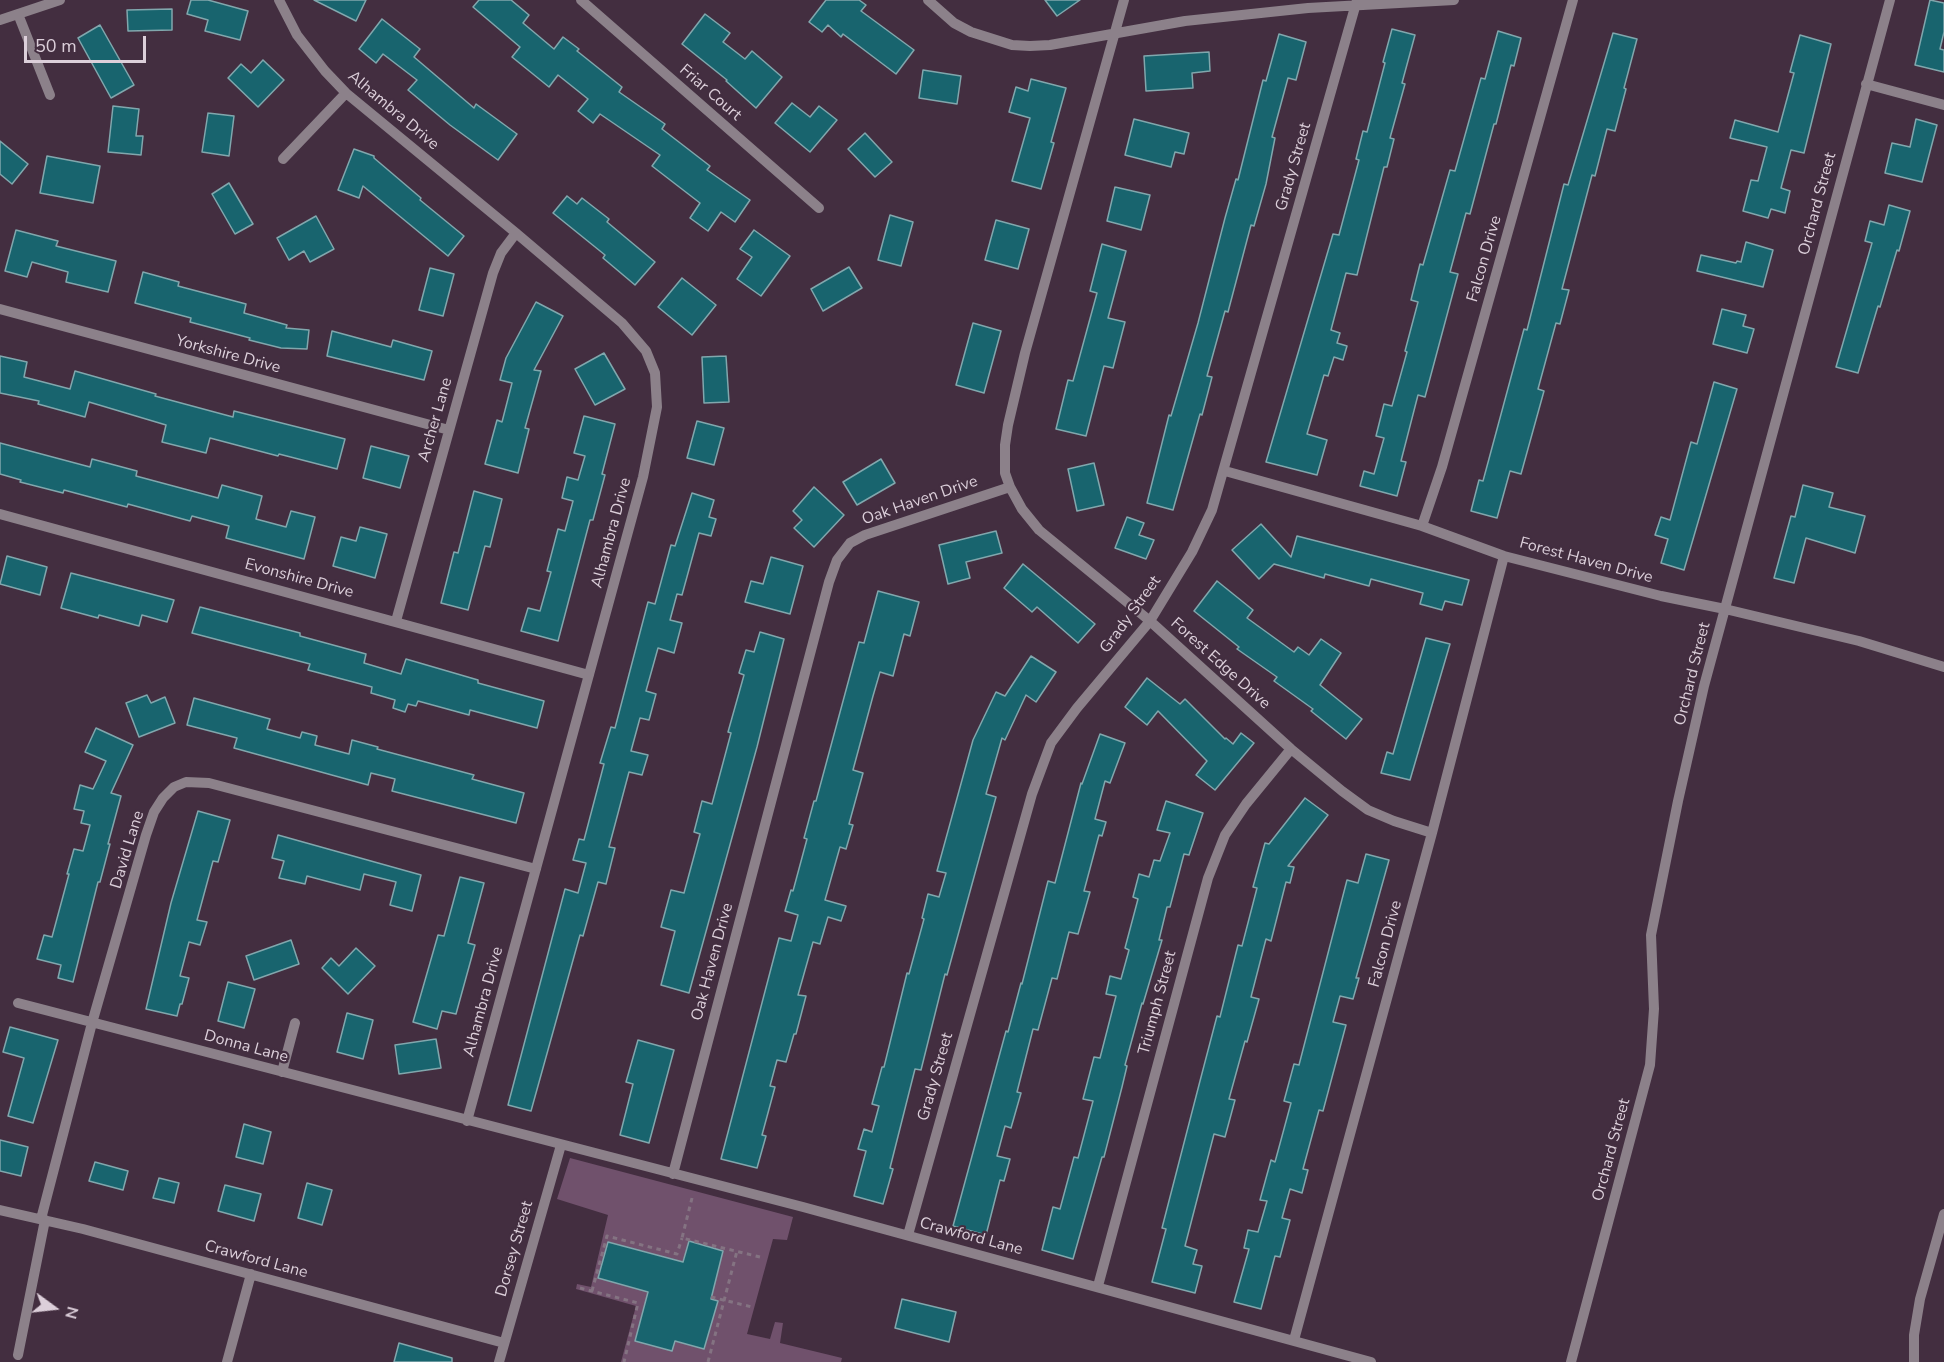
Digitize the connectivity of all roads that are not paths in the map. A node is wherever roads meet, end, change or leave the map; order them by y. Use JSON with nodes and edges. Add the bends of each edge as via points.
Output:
{"nodes":[{"id":1,"x":60,"y":0,"type":"edge"},
{"id":2,"x":279,"y":0,"type":"edge"},
{"id":3,"x":581,"y":0,"type":"edge"},
{"id":4,"x":928,"y":0,"type":"edge"},
{"id":5,"x":1124,"y":0,"type":"edge"},
{"id":6,"x":1454,"y":0,"type":"edge"},
{"id":7,"x":1574,"y":0,"type":"edge"},
{"id":8,"x":1890,"y":0,"type":"edge"},
{"id":9,"x":1356,"y":2,"type":"edge"},
{"id":10,"x":18,"y":14,"type":"junction"},
{"id":11,"x":0,"y":20,"type":"edge"},
{"id":12,"x":1115,"y":32,"type":"junction"},
{"id":13,"x":1866,"y":84,"type":"junction"},
{"id":14,"x":346,"y":93,"type":"junction"},
{"id":15,"x":50,"y":95,"type":"dead end"},
{"id":16,"x":1944,"y":105,"type":"edge"},
{"id":17,"x":283,"y":159,"type":"dead end"},
{"id":18,"x":819,"y":208,"type":"dead end"},
{"id":19,"x":516,"y":233,"type":"junction"},
{"id":20,"x":0,"y":309,"type":"edge"},
{"id":21,"x":449,"y":430,"type":"junction"},
{"id":22,"x":1225,"y":471,"type":"junction"},
{"id":23,"x":1010,"y":487,"type":"junction"},
{"id":24,"x":0,"y":513,"type":"edge"},
{"id":25,"x":1422,"y":526,"type":"junction"},
{"id":26,"x":1504,"y":556,"type":"junction"},
{"id":27,"x":1725,"y":609,"type":"junction"},
{"id":28,"x":396,"y":621,"type":"junction"},
{"id":29,"x":1150,"y":621,"type":"junction"},
{"id":30,"x":1944,"y":667,"type":"edge"},
{"id":31,"x":589,"y":675,"type":"junction"},
{"id":32,"x":1291,"y":749,"type":"junction"},
{"id":33,"x":1432,"y":833,"type":"junction"},
{"id":34,"x":536,"y":869,"type":"junction"},
{"id":35,"x":18,"y":1003,"type":"dead end"},
{"id":36,"x":92,"y":1023,"type":"junction"},
{"id":37,"x":295,"y":1023,"type":"dead end"},
{"id":38,"x":282,"y":1072,"type":"junction"},
{"id":39,"x":467,"y":1121,"type":"junction"},
{"id":40,"x":561,"y":1145,"type":"junction"},
{"id":41,"x":673,"y":1174,"type":"junction"},
{"id":42,"x":0,"y":1210,"type":"edge"},
{"id":43,"x":1944,"y":1214,"type":"edge"},
{"id":44,"x":43,"y":1220,"type":"junction"},
{"id":45,"x":908,"y":1235,"type":"junction"},
{"id":46,"x":251,"y":1274,"type":"junction"},
{"id":47,"x":1098,"y":1286,"type":"junction"},
{"id":48,"x":1294,"y":1340,"type":"junction"},
{"id":49,"x":504,"y":1343,"type":"junction"},
{"id":50,"x":18,"y":1355,"type":"dead end"},
{"id":51,"x":228,"y":1362,"type":"edge"},
{"id":52,"x":499,"y":1362,"type":"edge"},
{"id":53,"x":1371,"y":1362,"type":"edge"},
{"id":54,"x":1571,"y":1362,"type":"edge"},
{"id":55,"x":1914,"y":1362,"type":"edge"}],
"edges":[{"from":1,"to":10,"type":"street"},
{"from":2,"to":14,"type":"street","name":"Alhambra Drive","via":[[297,35]]},
{"from":3,"to":18,"type":"street","name":"Friar Court"},
{"from":4,"to":12,"type":"street","via":[[963,28],[1012,45],[1050,45]]},
{"from":5,"to":12,"type":"street"},
{"from":6,"to":9,"type":"street"},
{"from":7,"to":25,"type":"street","name":"Falcon Drive"},
{"from":8,"to":13,"type":"street","name":"Orchard Street"},
{"from":9,"to":12,"type":"street"},
{"from":9,"to":22,"type":"street","name":"Grady Street"},
{"from":10,"to":11,"type":"street"},
{"from":10,"to":15,"type":"street"},
{"from":12,"to":23,"type":"street","via":[[1008,425],[1005,473]]},
{"from":13,"to":16,"type":"street"},
{"from":13,"to":27,"type":"street","name":"Orchard Street"},
{"from":14,"to":17,"type":"street"},
{"from":14,"to":19,"type":"street","name":"Alhambra Drive"},
{"from":19,"to":21,"type":"street","name":"Archer Lane","via":[[501,253],[493,273]]},
{"from":19,"to":31,"type":"street","name":"Alhambra Drive","via":[[622,323],[646,351],[654,373],[657,407],[653,433]]},
{"from":20,"to":21,"type":"street","name":"Yorkshire Drive"},
{"from":21,"to":28,"type":"street","name":"Archer Lane"},
{"from":22,"to":25,"type":"street","name":"Forest Haven Drive"},
{"from":22,"to":29,"type":"street","name":"Grady Street","via":[[1192,552]]},
{"from":23,"to":29,"type":"street","name":"Forest Edge Drive","via":[[1039,530]]},
{"from":23,"to":41,"type":"street","name":"Oak Haven Drive","via":[[865,535],[850,543],[837,560]]},
{"from":24,"to":28,"type":"street","name":"Evonshire Drive"},
{"from":25,"to":26,"type":"street","name":"Forest Haven Drive"},
{"from":26,"to":27,"type":"street","name":"Forest Haven Drive"},
{"from":26,"to":33,"type":"street","name":"Falcon Drive"},
{"from":27,"to":30,"type":"street","name":"Forest Haven Drive","via":[[1859,641]]},
{"from":27,"to":54,"type":"street","name":"Orchard Street","via":[[1699,709],[1651,935],[1654,1033],[1650,1065]]},
{"from":28,"to":31,"type":"street","name":"Evonshire Drive"},
{"from":29,"to":32,"type":"street","name":"Forest Edge Drive"},
{"from":29,"to":45,"type":"street","name":"Grady Street","via":[[1051,743],[1032,794]]},
{"from":31,"to":34,"type":"street","name":"Alhambra Drive"},
{"from":32,"to":33,"type":"street","name":"Forest Edge Drive","via":[[1368,810]]},
{"from":32,"to":47,"type":"street","name":"Triumph Street","via":[[1225,835],[1208,878]]},
{"from":33,"to":48,"type":"street","name":"Falcon Drive"},
{"from":34,"to":36,"type":"street","name":"David Lane","via":[[209,783],[186,782],[174,787],[154,812]]},
{"from":34,"to":39,"type":"street","name":"Alhambra Drive"},
{"from":35,"to":36,"type":"street","name":"Donna Lane"},
{"from":36,"to":38,"type":"street","name":"Donna Lane"},
{"from":36,"to":44,"type":"street","name":"David Lane"},
{"from":37,"to":38,"type":"street"},
{"from":38,"to":39,"type":"street","name":"Donna Lane"},
{"from":39,"to":40,"type":"street"},
{"from":40,"to":41,"type":"street","name":"Crawford Lane"},
{"from":40,"to":49,"type":"street","name":"Dorsey Street"},
{"from":41,"to":45,"type":"street","name":"Crawford Lane"},
{"from":42,"to":44,"type":"street","name":"Crawford Lane"},
{"from":43,"to":55,"type":"street","via":[[1920,1299]]},
{"from":44,"to":46,"type":"street","name":"Crawford Lane"},
{"from":44,"to":50,"type":"street","name":"David Lane"},
{"from":45,"to":47,"type":"street","name":"Crawford Lane"},
{"from":46,"to":49,"type":"street","name":"Crawford Lane"},
{"from":46,"to":51,"type":"street"},
{"from":47,"to":48,"type":"street","name":"Crawford Lane"},
{"from":48,"to":53,"type":"street","name":"Crawford Lane"},
{"from":49,"to":52,"type":"street","name":"Dorsey Street"}]}
